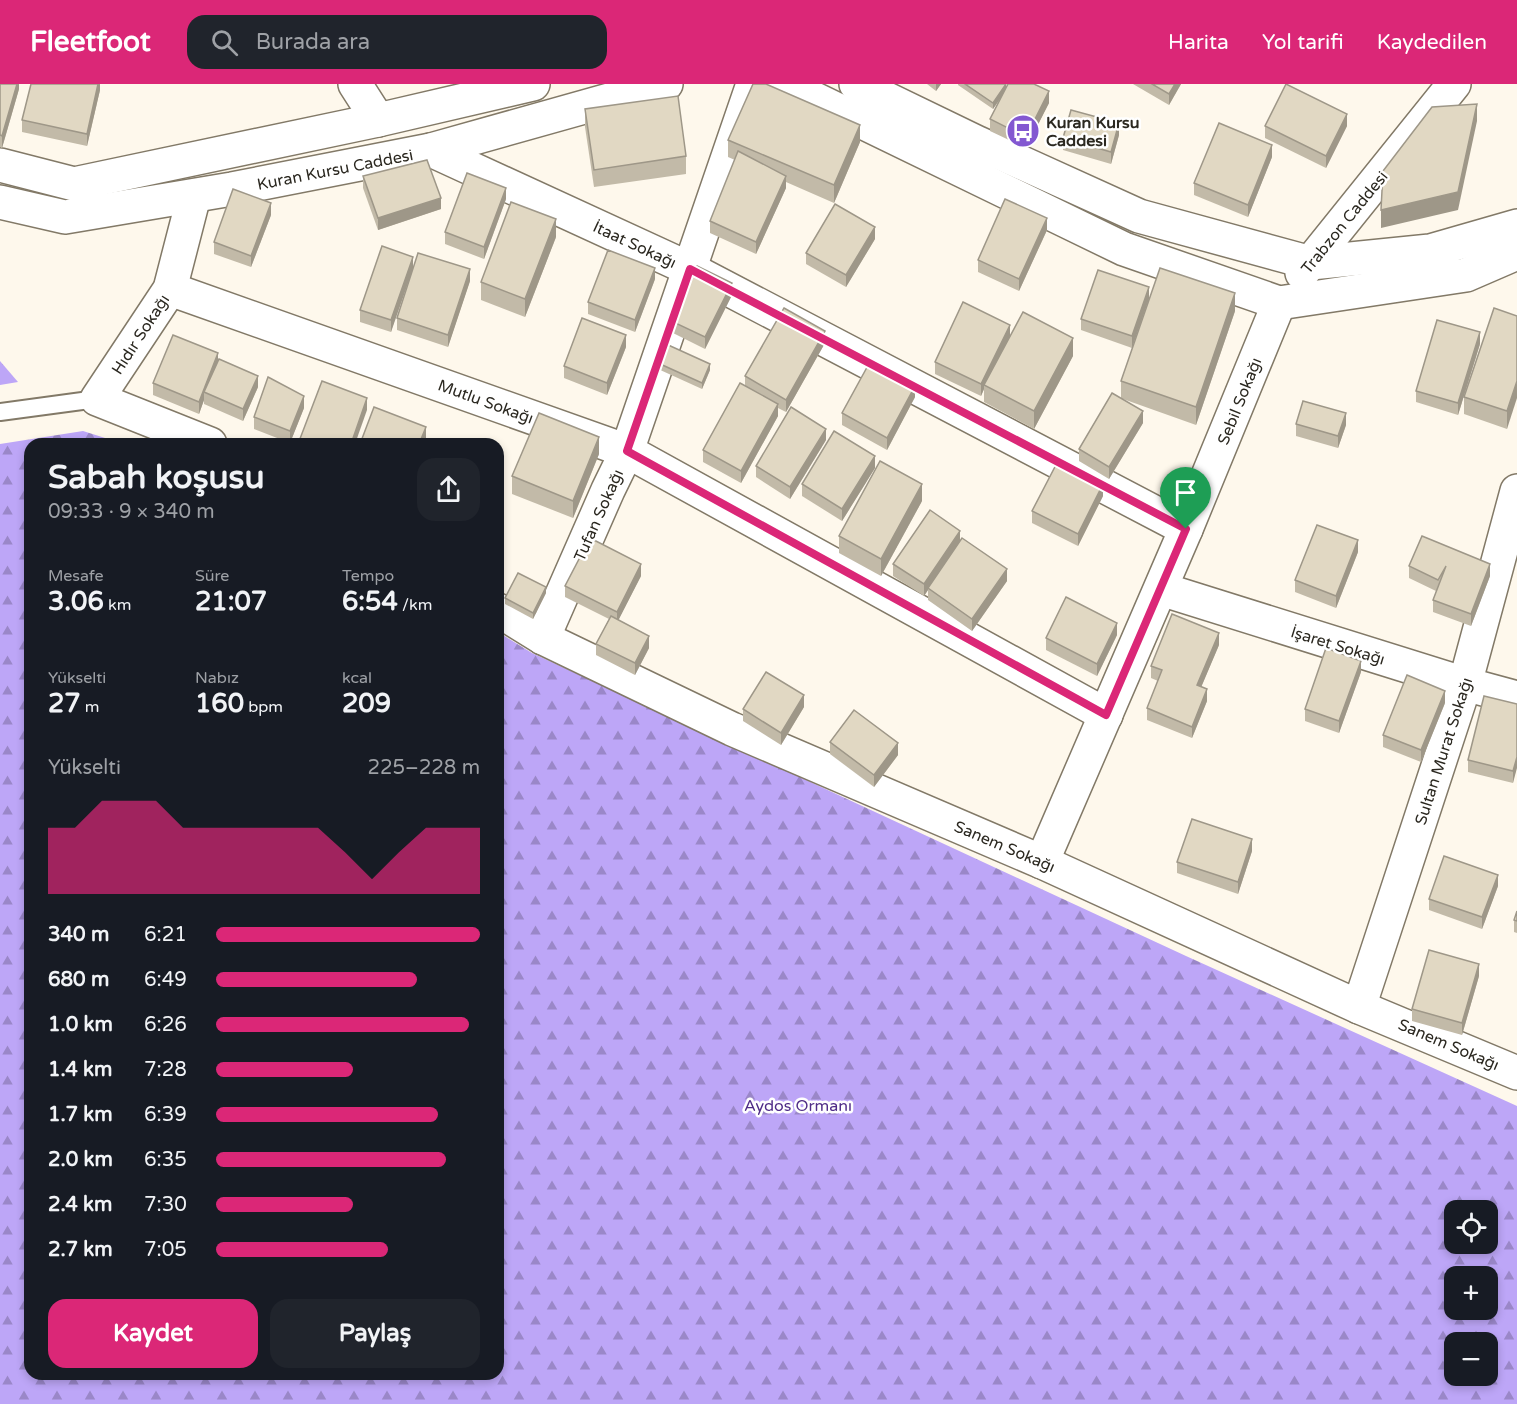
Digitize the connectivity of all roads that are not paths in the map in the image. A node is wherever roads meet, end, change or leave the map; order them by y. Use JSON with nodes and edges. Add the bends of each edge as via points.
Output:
{"nodes":[{"id":1,"x":355,"y":84,"type":"edge"},
{"id":2,"x":533,"y":84,"type":"edge"},
{"id":3,"x":666,"y":84,"type":"edge"},
{"id":4,"x":753,"y":84,"type":"edge"},
{"id":5,"x":784,"y":84,"type":"edge"},
{"id":6,"x":856,"y":84,"type":"edge"},
{"id":7,"x":1454,"y":84,"type":"edge"},
{"id":8,"x":378,"y":120,"type":"junction"},
{"id":9,"x":431,"y":150,"type":"junction"},
{"id":10,"x":0,"y":165,"type":"edge"},
{"id":11,"x":194,"y":196,"type":"junction"},
{"id":12,"x":0,"y":202,"type":"edge"},
{"id":13,"x":1517,"y":226,"type":"edge"},
{"id":14,"x":1517,"y":253,"type":"edge"},
{"id":15,"x":1311,"y":263,"type":"junction"},
{"id":16,"x":690,"y":269,"type":"junction"},
{"id":17,"x":170,"y":289,"type":"junction"},
{"id":18,"x":1279,"y":303,"type":"junction"},
{"id":19,"x":97,"y":399,"type":"junction"},
{"id":20,"x":0,"y":412,"type":"edge"},
{"id":21,"x":195,"y":438,"type":"edge"},
{"id":22,"x":627,"y":451,"type":"junction"},
{"id":23,"x":1517,"y":491,"type":"edge"},
{"id":24,"x":1186,"y":529,"type":"junction"},
{"id":25,"x":1161,"y":589,"type":"junction"},
{"id":26,"x":504,"y":614,"type":"edge"},
{"id":27,"x":543,"y":638,"type":"junction"},
{"id":28,"x":1465,"y":684,"type":"junction"},
{"id":29,"x":1517,"y":698,"type":"edge"},
{"id":30,"x":1106,"y":715,"type":"junction"},
{"id":31,"x":1042,"y":862,"type":"junction"},
{"id":32,"x":1359,"y":1007,"type":"junction"},
{"id":33,"x":1517,"y":1073,"type":"edge"}],
"edges":[{"from":1,"to":8,"type":"street"},
{"from":2,"to":8,"type":"street"},
{"from":3,"to":9,"type":"street","name":"Kuran Kursu Caddesi"},
{"from":4,"to":16,"type":"street","name":"Tufan Sokağı"},
{"from":5,"to":18,"type":"street","via":[[1124,249]]},
{"from":6,"to":15,"type":"street","via":[[1139,216]]},
{"from":7,"to":15,"type":"street","name":"Trabzon Caddesi"},
{"from":8,"to":10,"type":"street","via":[[74,184]]},
{"from":9,"to":11,"type":"street","name":"Kuran Kursu Caddesi"},
{"from":9,"to":16,"type":"street","name":"İtaat Sokağı"},
{"from":11,"to":12,"type":"street","name":"Kuran Kursu Caddesi","via":[[65,217]]},
{"from":11,"to":17,"type":"street","name":"Hıdır Sokağı"},
{"from":13,"to":15,"type":"street","via":[[1430,251]]},
{"from":14,"to":18,"type":"street","via":[[1466,275]]},
{"from":15,"to":18,"type":"street","name":"Trabzon Caddesi"},
{"from":16,"to":22,"type":"street","name":"Tufan Sokağı"},
{"from":16,"to":24,"type":"street","name":"İtaat Sokağı"},
{"from":17,"to":19,"type":"street","name":"Hıdır Sokağı"},
{"from":17,"to":22,"type":"street","name":"Mutlu Sokağı"},
{"from":18,"to":24,"type":"street","name":"Sebil Sokağı"},
{"from":19,"to":20,"type":"lane"},
{"from":19,"to":21,"type":"street"},
{"from":22,"to":27,"type":"street","name":"Tufan Sokağı"},
{"from":22,"to":30,"type":"street","name":"Mutlu Sokağı"},
{"from":23,"to":28,"type":"street","name":"Sultan Murat Sokağı"},
{"from":24,"to":25,"type":"street","name":"Sebil Sokağı"},
{"from":25,"to":28,"type":"street","name":"İşaret Sokağı"},
{"from":25,"to":30,"type":"street","name":"Sebil Sokağı"},
{"from":26,"to":27,"type":"street","name":"Sanem Sokağı"},
{"from":27,"to":31,"type":"street","name":"Sanem Sokağı","via":[[732,729]]},
{"from":28,"to":29,"type":"street","name":"İşaret Sokağı"},
{"from":28,"to":32,"type":"street","name":"Sultan Murat Sokağı"},
{"from":30,"to":31,"type":"street","name":"Sebil Sokağı"},
{"from":31,"to":32,"type":"street","name":"Sanem Sokağı"},
{"from":32,"to":33,"type":"street","name":"Sanem Sokağı"}]}
